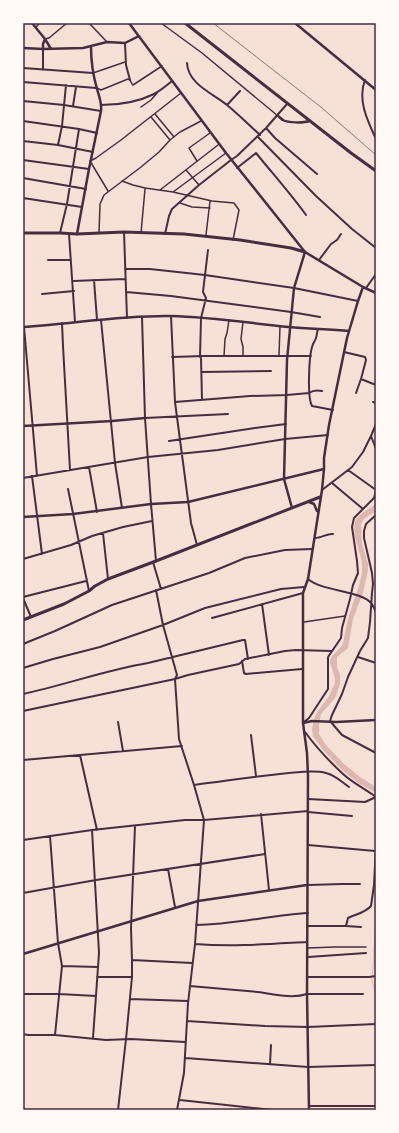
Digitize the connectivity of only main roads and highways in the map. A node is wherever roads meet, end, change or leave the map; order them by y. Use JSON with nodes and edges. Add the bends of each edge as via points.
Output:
{"nodes":[{"id":1,"x":185,"y":23,"type":"edge"},
{"id":2,"x":376,"y":171,"type":"edge"},
{"id":3,"x":23,"y":233,"type":"edge"},
{"id":4,"x":305,"y":252,"type":"road end"},
{"id":5,"x":320,"y":497,"type":"road end"},
{"id":6,"x":23,"y":620,"type":"edge"}],
"edges":[{"from":1,"to":2,"type":"main road"},
{"from":3,"to":4,"type":"main road","via":[[184,234]]},
{"from":5,"to":6,"type":"main road","via":[[108,578],[64,604]]}]}
